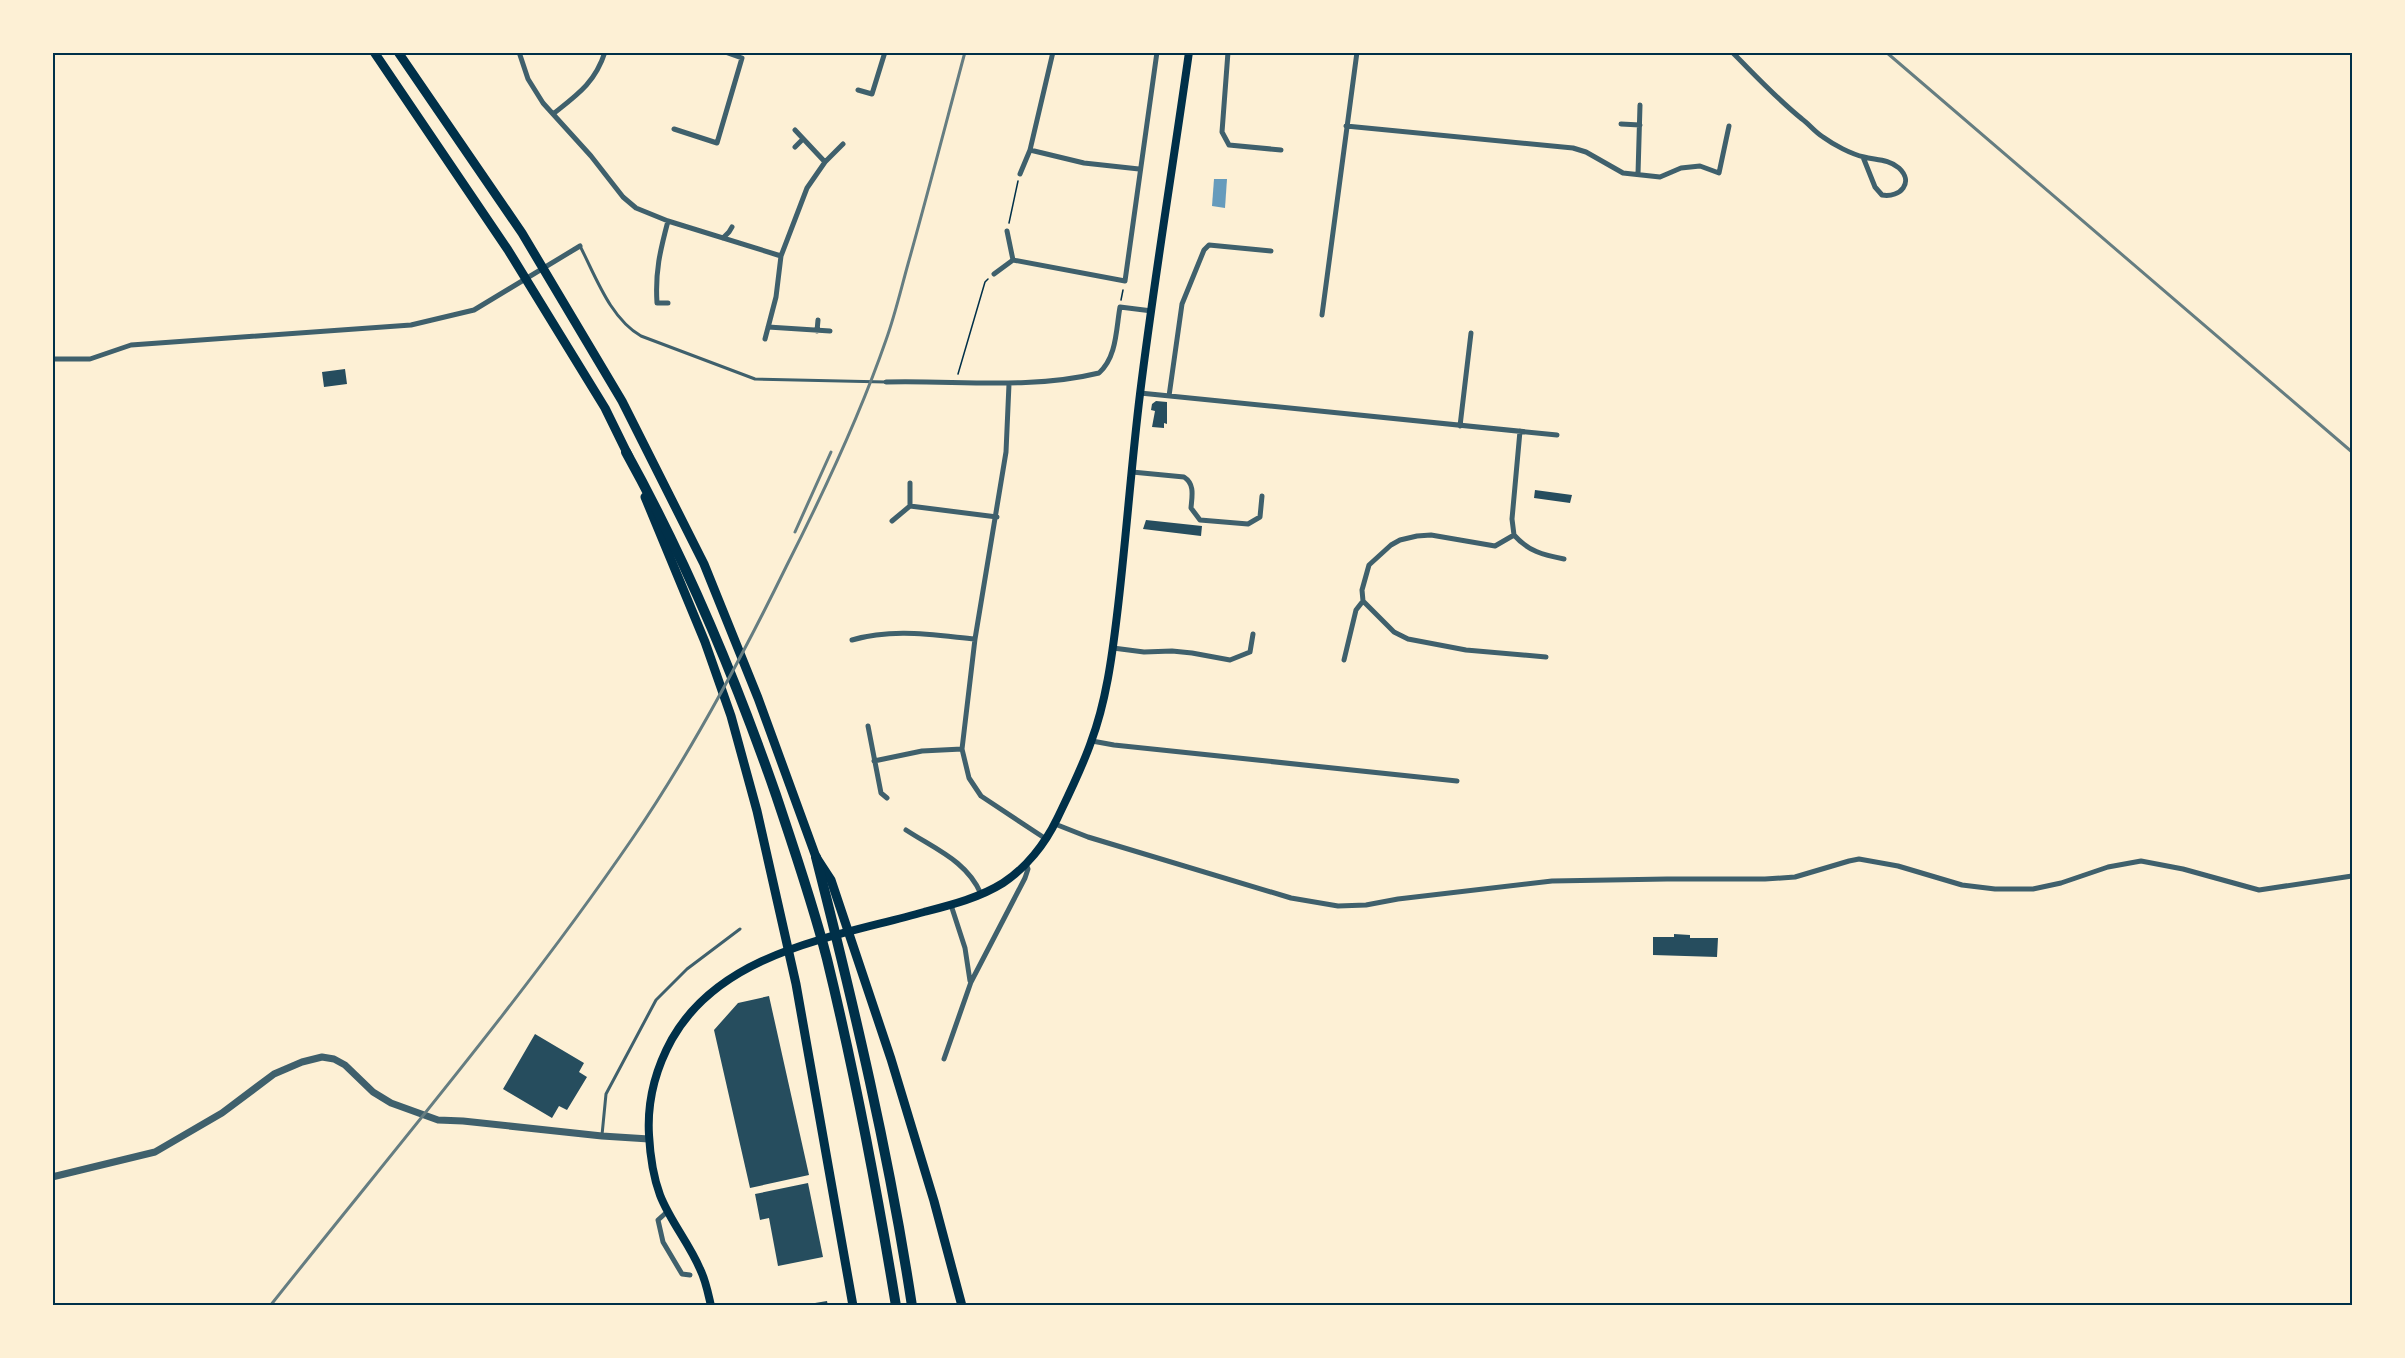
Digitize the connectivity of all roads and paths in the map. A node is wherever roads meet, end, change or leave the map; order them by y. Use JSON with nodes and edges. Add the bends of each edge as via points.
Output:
{"nodes":[{"id":1,"x":374,"y":52,"type":"edge"},
{"id":2,"x":398,"y":52,"type":"edge"},
{"id":3,"x":519,"y":52,"type":"edge"},
{"id":4,"x":605,"y":52,"type":"edge"},
{"id":5,"x":725,"y":52,"type":"edge"},
{"id":6,"x":885,"y":52,"type":"edge"},
{"id":7,"x":1053,"y":52,"type":"edge"},
{"id":8,"x":1157,"y":52,"type":"edge"},
{"id":9,"x":1189,"y":52,"type":"edge"},
{"id":10,"x":1228,"y":52,"type":"edge"},
{"id":11,"x":1357,"y":52,"type":"edge"},
{"id":12,"x":1732,"y":52,"type":"edge"},
{"id":13,"x":743,"y":55,"type":"edge"},
{"id":14,"x":858,"y":90,"type":"dead end"},
{"id":15,"x":1640,"y":105,"type":"dead end"},
{"id":16,"x":553,"y":114,"type":"junction"},
{"id":17,"x":1621,"y":124,"type":"dead end"},
{"id":18,"x":1640,"y":125,"type":"junction"},
{"id":19,"x":1346,"y":126,"type":"junction"},
{"id":20,"x":1729,"y":126,"type":"dead end"},
{"id":21,"x":674,"y":129,"type":"dead end"},
{"id":22,"x":795,"y":130,"type":"dead end"},
{"id":23,"x":803,"y":139,"type":"junction"},
{"id":24,"x":843,"y":144,"type":"dead end"},
{"id":25,"x":795,"y":147,"type":"dead end"},
{"id":26,"x":1030,"y":150,"type":"junction"},
{"id":27,"x":1281,"y":150,"type":"dead end"},
{"id":28,"x":1863,"y":157,"type":"junction"},
{"id":29,"x":825,"y":162,"type":"junction"},
{"id":30,"x":1139,"y":169,"type":"junction"},
{"id":31,"x":1020,"y":174,"type":"joint"},
{"id":32,"x":1638,"y":174,"type":"junction"},
{"id":33,"x":668,"y":221,"type":"junction"},
{"id":34,"x":732,"y":226,"type":"dead end"},
{"id":35,"x":1007,"y":231,"type":"joint"},
{"id":36,"x":723,"y":238,"type":"junction"},
{"id":37,"x":580,"y":246,"type":"joint"},
{"id":38,"x":1270,"y":251,"type":"dead end"},
{"id":39,"x":781,"y":256,"type":"junction"},
{"id":40,"x":1013,"y":260,"type":"junction"},
{"id":41,"x":994,"y":274,"type":"joint"},
{"id":42,"x":1125,"y":281,"type":"junction"},
{"id":43,"x":668,"y":303,"type":"dead end"},
{"id":44,"x":1120,"y":307,"type":"junction"},
{"id":45,"x":1152,"y":311,"type":"junction"},
{"id":46,"x":1322,"y":315,"type":"dead end"},
{"id":47,"x":818,"y":320,"type":"dead end"},
{"id":48,"x":768,"y":327,"type":"junction"},
{"id":49,"x":817,"y":331,"type":"junction"},
{"id":50,"x":830,"y":332,"type":"dead end"},
{"id":51,"x":1471,"y":333,"type":"dead end"},
{"id":52,"x":765,"y":339,"type":"dead end"},
{"id":53,"x":52,"y":359,"type":"edge"},
{"id":54,"x":886,"y":382,"type":"joint"},
{"id":55,"x":955,"y":384,"type":"junction"},
{"id":56,"x":1009,"y":384,"type":"junction"},
{"id":57,"x":1140,"y":393,"type":"junction"},
{"id":58,"x":1169,"y":396,"type":"junction"},
{"id":59,"x":1460,"y":426,"type":"junction"},
{"id":60,"x":1520,"y":431,"type":"junction"},
{"id":61,"x":1557,"y":435,"type":"dead end"},
{"id":62,"x":626,"y":452,"type":"junction"},
{"id":63,"x":1132,"y":472,"type":"junction"},
{"id":64,"x":910,"y":483,"type":"dead end"},
{"id":65,"x":1262,"y":496,"type":"dead end"},
{"id":66,"x":910,"y":506,"type":"junction"},
{"id":67,"x":997,"y":517,"type":"junction"},
{"id":68,"x":891,"y":521,"type":"dead end"},
{"id":69,"x":1514,"y":535,"type":"junction"},
{"id":70,"x":1564,"y":560,"type":"dead end"},
{"id":71,"x":1363,"y":601,"type":"junction"},
{"id":72,"x":1253,"y":634,"type":"dead end"},
{"id":73,"x":975,"y":639,"type":"junction"},
{"id":74,"x":852,"y":640,"type":"dead end"},
{"id":75,"x":1113,"y":648,"type":"junction"},
{"id":76,"x":1546,"y":657,"type":"dead end"},
{"id":77,"x":1344,"y":660,"type":"dead end"},
{"id":78,"x":868,"y":726,"type":"dead end"},
{"id":79,"x":1092,"y":741,"type":"junction"},
{"id":80,"x":962,"y":749,"type":"junction"},
{"id":81,"x":874,"y":761,"type":"junction"},
{"id":82,"x":1457,"y":781,"type":"dead end"},
{"id":83,"x":887,"y":798,"type":"dead end"},
{"id":84,"x":1055,"y":824,"type":"junction"},
{"id":85,"x":906,"y":830,"type":"dead end"},
{"id":86,"x":1046,"y":838,"type":"junction"},
{"id":87,"x":816,"y":857,"type":"junction"},
{"id":88,"x":1026,"y":864,"type":"junction"},
{"id":89,"x":2352,"y":876,"type":"edge"},
{"id":90,"x":981,"y":894,"type":"junction"},
{"id":91,"x":951,"y":905,"type":"junction"},
{"id":92,"x":740,"y":929,"type":"dead end"},
{"id":93,"x":970,"y":982,"type":"junction"},
{"id":94,"x":944,"y":1059,"type":"dead end"},
{"id":95,"x":602,"y":1136,"type":"junction"},
{"id":96,"x":649,"y":1139,"type":"junction"},
{"id":97,"x":52,"y":1177,"type":"edge"},
{"id":98,"x":668,"y":1211,"type":"junction"},
{"id":99,"x":690,"y":1275,"type":"dead end"},
{"id":100,"x":711,"y":1305,"type":"edge"},
{"id":101,"x":853,"y":1305,"type":"edge"},
{"id":102,"x":896,"y":1305,"type":"edge"},
{"id":103,"x":912,"y":1305,"type":"edge"},
{"id":104,"x":962,"y":1305,"type":"edge"}],
"edges":[{"from":1,"to":62,"type":"highway","via":[[508,250],[604,408]]},
{"from":2,"to":87,"type":"highway","via":[[522,233],[622,401],[704,564]]},
{"from":3,"to":16,"type":"street","via":[[528,80]]},
{"from":4,"to":16,"type":"street","via":[[587,87]]},
{"from":5,"to":13,"type":"street"},
{"from":6,"to":14,"type":"street","via":[[872,94]]},
{"from":7,"to":26,"type":"street"},
{"from":8,"to":30,"type":"street"},
{"from":9,"to":45,"type":"main road"},
{"from":10,"to":27,"type":"street","via":[[1222,132],[1229,145]]},
{"from":11,"to":19,"type":"street"},
{"from":12,"to":28,"type":"street","via":[[1823,137]]},
{"from":13,"to":21,"type":"street","via":[[717,143]]},
{"from":15,"to":18,"type":"street"},
{"from":16,"to":33,"type":"street","via":[[623,196],[636,208]]},
{"from":17,"to":18,"type":"street"},
{"from":18,"to":32,"type":"street"},
{"from":19,"to":32,"type":"street","via":[[1573,148],[1618,171]]},
{"from":19,"to":46,"type":"street"},
{"from":20,"to":32,"type":"street","via":[[1719,173],[1700,166],[1681,168],[1660,177]]},
{"from":22,"to":23,"type":"street"},
{"from":23,"to":25,"type":"street"},
{"from":23,"to":29,"type":"street"},
{"from":24,"to":29,"type":"street"},
{"from":26,"to":30,"type":"street","via":[[1084,164]]},
{"from":26,"to":31,"type":"street"},
{"from":28,"to":28,"type":"street","via":[[1882,195],[1901,192],[1905,183],[1899,168]]},
{"from":29,"to":39,"type":"street","via":[[807,188]]},
{"from":30,"to":42,"type":"street"},
{"from":31,"to":35,"type":"path"},
{"from":33,"to":36,"type":"street"},
{"from":33,"to":43,"type":"street","via":[[656,266],[657,303]]},
{"from":34,"to":36,"type":"street"},
{"from":35,"to":40,"type":"street"},
{"from":36,"to":39,"type":"street"},
{"from":37,"to":53,"type":"street","via":[[474,310],[411,325],[131,345],[90,359]]},
{"from":37,"to":54,"type":"lane","via":[[616,314],[627,328],[653,341],[755,379]]},
{"from":38,"to":58,"type":"street","via":[[1209,245],[1204,250],[1182,304]]},
{"from":39,"to":48,"type":"street"},
{"from":40,"to":41,"type":"street"},
{"from":40,"to":42,"type":"street"},
{"from":41,"to":55,"type":"path","via":[[985,282]]},
{"from":42,"to":44,"type":"path"},
{"from":44,"to":45,"type":"street"},
{"from":44,"to":56,"type":"street","via":[[1112,356],[1099,373]]},
{"from":45,"to":57,"type":"main road"},
{"from":47,"to":49,"type":"street"},
{"from":48,"to":49,"type":"street"},
{"from":48,"to":52,"type":"street"},
{"from":49,"to":50,"type":"street"},
{"from":51,"to":59,"type":"street"},
{"from":54,"to":55,"type":"street"},
{"from":55,"to":56,"type":"street"},
{"from":56,"to":67,"type":"street","via":[[1006,452]]},
{"from":57,"to":58,"type":"street"},
{"from":57,"to":63,"type":"main road"},
{"from":58,"to":59,"type":"street"},
{"from":59,"to":60,"type":"street"},
{"from":60,"to":61,"type":"street"},
{"from":60,"to":69,"type":"street"},
{"from":62,"to":101,"type":"highway","via":[[705,642],[731,716],[757,811],[798,995]]},
{"from":62,"to":102,"type":"highway","via":[[690,574],[746,709],[797,856],[827,958]]},
{"from":63,"to":65,"type":"street","via":[[1184,477],[1192,488],[1191,508],[1200,520],[1255,522],[1260,517]]},
{"from":63,"to":75,"type":"main road"},
{"from":64,"to":66,"type":"street"},
{"from":66,"to":67,"type":"street"},
{"from":66,"to":68,"type":"street"},
{"from":67,"to":73,"type":"street"},
{"from":69,"to":70,"type":"street","via":[[1538,554]]},
{"from":69,"to":71,"type":"street","via":[[1495,546],[1431,535],[1400,540],[1369,565]]},
{"from":71,"to":76,"type":"street","via":[[1394,632],[1408,639],[1466,651]]},
{"from":71,"to":77,"type":"street","via":[[1356,610]]},
{"from":72,"to":75,"type":"street","via":[[1250,652],[1230,660],[1192,652]]},
{"from":73,"to":74,"type":"street","via":[[901,632]]},
{"from":73,"to":80,"type":"street"},
{"from":75,"to":79,"type":"main road"},
{"from":78,"to":81,"type":"street"},
{"from":79,"to":82,"type":"street"},
{"from":79,"to":84,"type":"main road"},
{"from":80,"to":81,"type":"street","via":[[922,751]]},
{"from":80,"to":86,"type":"street","via":[[969,778],[981,796]]},
{"from":81,"to":83,"type":"street","via":[[881,794]]},
{"from":84,"to":86,"type":"main road"},
{"from":84,"to":89,"type":"street","via":[[1291,898],[1338,906],[1366,906],[1552,882],[1795,877],[1859,859],[1962,885],[1995,889],[2033,889],[2140,861],[2259,890]]},
{"from":85,"to":90,"type":"street","via":[[961,864]]},
{"from":86,"to":88,"type":"main road"},
{"from":87,"to":103,"type":"highway","via":[[867,1060]]},
{"from":87,"to":104,"type":"highway","via":[[831,880],[891,1059]]},
{"from":88,"to":90,"type":"main road"},
{"from":88,"to":93,"type":"street","via":[[1025,878]]},
{"from":90,"to":91,"type":"main road"},
{"from":91,"to":93,"type":"street","via":[[965,948]]},
{"from":91,"to":96,"type":"main road","via":[[774,956],[717,988],[679,1027],[662,1059],[649,1110]]},
{"from":92,"to":95,"type":"lane","via":[[687,969],[656,1000],[606,1094]]},
{"from":93,"to":94,"type":"street"},
{"from":95,"to":96,"type":"street"},
{"from":95,"to":97,"type":"street","via":[[438,1120],[391,1103],[345,1065],[322,1057],[274,1074],[222,1113],[155,1152]]},
{"from":96,"to":98,"type":"main road","via":[[656,1179]]},
{"from":98,"to":99,"type":"street","via":[[658,1220],[663,1242],[682,1274]]},
{"from":98,"to":100,"type":"main road","via":[[700,1268]]}]}
